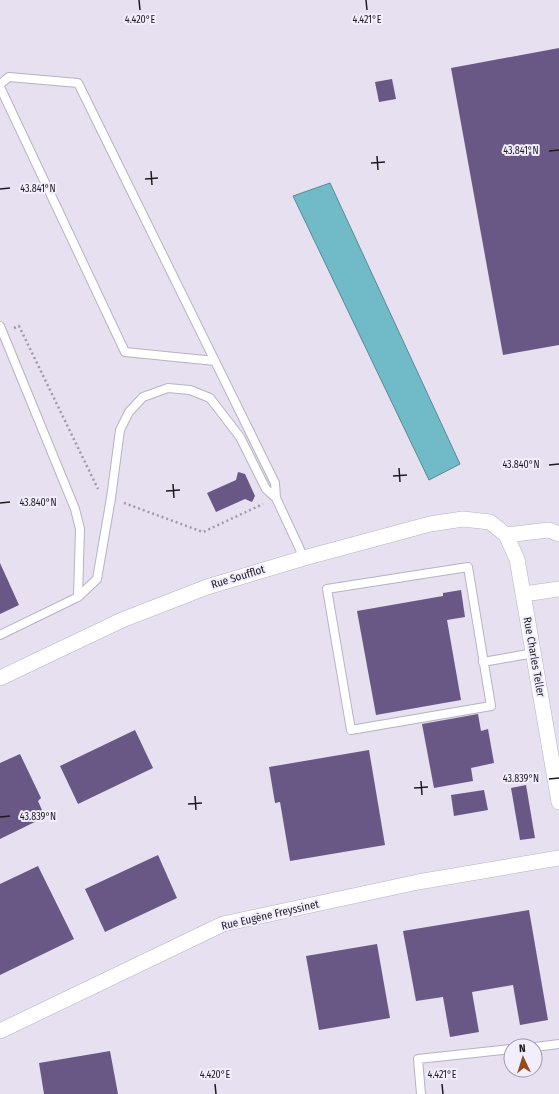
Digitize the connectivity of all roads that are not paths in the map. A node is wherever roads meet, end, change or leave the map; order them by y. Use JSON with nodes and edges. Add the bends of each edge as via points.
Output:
{"nodes":[{"id":1,"x":0,"y":84,"type":"edge"},
{"id":2,"x":0,"y":87,"type":"edge"},
{"id":3,"x":0,"y":326,"type":"edge"},
{"id":4,"x":215,"y":361,"type":"junction"},
{"id":5,"x":276,"y":498,"type":"junction"},
{"id":6,"x":490,"y":522,"type":"joint"},
{"id":7,"x":559,"y":534,"type":"edge"},
{"id":8,"x":506,"y":536,"type":"junction"},
{"id":9,"x":304,"y":558,"type":"junction"},
{"id":10,"x":559,"y":589,"type":"edge"},
{"id":11,"x":524,"y":594,"type":"junction"},
{"id":12,"x":78,"y":597,"type":"junction"},
{"id":13,"x":0,"y":635,"type":"edge"},
{"id":14,"x":534,"y":653,"type":"junction"},
{"id":15,"x":483,"y":662,"type":"junction"},
{"id":16,"x":0,"y":678,"type":"edge"},
{"id":17,"x":559,"y":802,"type":"edge"},
{"id":18,"x":559,"y":858,"type":"edge"},
{"id":19,"x":0,"y":1031,"type":"edge"},
{"id":20,"x":559,"y":1044,"type":"edge"},
{"id":21,"x":543,"y":1046,"type":"edge"},
{"id":22,"x":503,"y":1050,"type":"edge"},
{"id":23,"x":421,"y":1094,"type":"edge"}],
"edges":[{"from":1,"to":4,"type":"lane","via":[[9,77],[78,83]]},
{"from":2,"to":4,"type":"lane","via":[[125,352]]},
{"from":3,"to":12,"type":"lane","via":[[75,509],[80,529]]},
{"from":4,"to":5,"type":"lane","via":[[275,482]]},
{"from":5,"to":9,"type":"lane"},
{"from":5,"to":12,"type":"lane","via":[[266,489],[240,437],[210,398],[190,390],[168,388],[143,397],[128,412],[120,430],[98,579]]},
{"from":6,"to":8,"type":"street","name":"Rue Charles Teller"},
{"from":6,"to":9,"type":"street","name":"Rue Soufflot","via":[[463,519],[430,524]]},
{"from":7,"to":8,"type":"street","via":[[549,530]]},
{"from":8,"to":11,"type":"street","name":"Rue Charles Teller","via":[[517,559]]},
{"from":9,"to":16,"type":"street","name":"Rue Soufflot","via":[[207,586],[122,620]]},
{"from":10,"to":11,"type":"street"},
{"from":11,"to":14,"type":"street","name":"Rue Charles Teller"},
{"from":12,"to":13,"type":"lane"},
{"from":14,"to":15,"type":"lane"},
{"from":14,"to":17,"type":"street","name":"Rue Charles Teller"},
{"from":15,"to":15,"type":"lane","via":[[468,567],[327,589],[351,730],[491,706]]},
{"from":18,"to":19,"type":"street","name":"Rue Eugène Freyssinet","via":[[418,882],[223,924]]},
{"from":20,"to":21,"type":"lane"},
{"from":22,"to":23,"type":"lane","via":[[418,1059]]}]}
